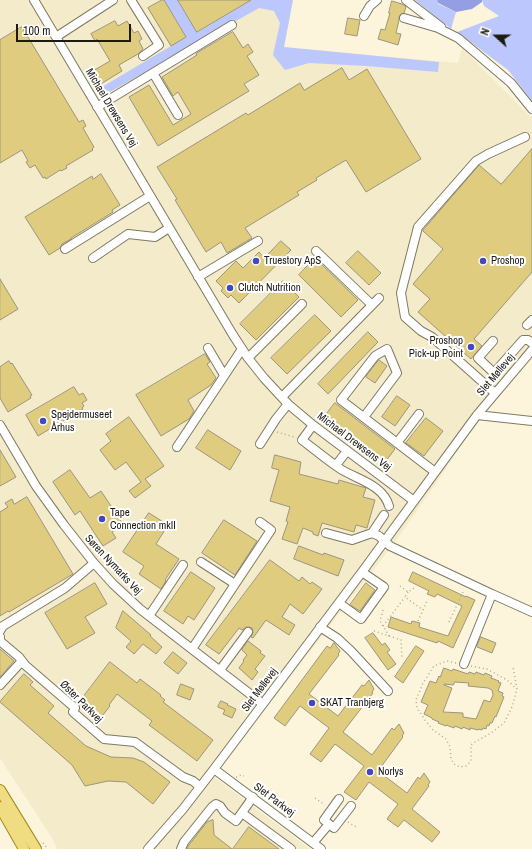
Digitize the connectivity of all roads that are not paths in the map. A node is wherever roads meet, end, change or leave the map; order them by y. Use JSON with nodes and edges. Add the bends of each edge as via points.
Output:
{"nodes":[{"id":1,"x":34,"y":0,"type":"edge"},
{"id":2,"x":113,"y":0,"type":"edge"},
{"id":3,"x":130,"y":0,"type":"edge"},
{"id":4,"x":377,"y":0,"type":"edge"},
{"id":5,"x":406,"y":0,"type":"edge"},
{"id":6,"x":364,"y":16,"type":"dead end"},
{"id":7,"x":404,"y":18,"type":"dead end"},
{"id":8,"x":232,"y":25,"type":"dead end"},
{"id":9,"x":446,"y":31,"type":"junction"},
{"id":10,"x":56,"y":36,"type":"junction"},
{"id":11,"x":143,"y":56,"type":"dead end"},
{"id":12,"x":153,"y":73,"type":"junction"},
{"id":13,"x":97,"y":107,"type":"junction"},
{"id":14,"x":532,"y":109,"type":"edge"},
{"id":15,"x":178,"y":114,"type":"dead end"},
{"id":16,"x":525,"y":137,"type":"dead end"},
{"id":17,"x":150,"y":196,"type":"junction"},
{"id":18,"x":169,"y":228,"type":"junction"},
{"id":19,"x":258,"y":241,"type":"dead end"},
{"id":20,"x":64,"y":249,"type":"dead end"},
{"id":21,"x":316,"y":251,"type":"dead end"},
{"id":22,"x":93,"y":258,"type":"dead end"},
{"id":23,"x":198,"y":277,"type":"junction"},
{"id":24,"x":379,"y":298,"type":"dead end"},
{"id":25,"x":302,"y":304,"type":"dead end"},
{"id":26,"x":372,"y":305,"type":"junction"},
{"id":27,"x":493,"y":341,"type":"dead end"},
{"id":28,"x":532,"y":344,"type":"edge"},
{"id":29,"x":208,"y":348,"type":"dead end"},
{"id":30,"x":242,"y":349,"type":"junction"},
{"id":31,"x":532,"y":350,"type":"edge"},
{"id":32,"x":248,"y":358,"type":"junction"},
{"id":33,"x":224,"y":375,"type":"junction"},
{"id":34,"x":495,"y":393,"type":"junction"},
{"id":35,"x":285,"y":400,"type":"junction"},
{"id":36,"x":419,"y":414,"type":"dead end"},
{"id":37,"x":477,"y":415,"type":"junction"},
{"id":38,"x":364,"y":417,"type":"junction"},
{"id":39,"x":532,"y":421,"type":"edge"},
{"id":40,"x":0,"y":425,"type":"edge"},
{"id":41,"x":313,"y":425,"type":"junction"},
{"id":42,"x":397,"y":443,"type":"junction"},
{"id":43,"x":260,"y":444,"type":"dead end"},
{"id":44,"x":177,"y":447,"type":"dead end"},
{"id":45,"x":347,"y":451,"type":"junction"},
{"id":46,"x":336,"y":465,"type":"junction"},
{"id":47,"x":435,"y":472,"type":"junction"},
{"id":48,"x":414,"y":501,"type":"junction"},
{"id":49,"x":388,"y":506,"type":"dead end"},
{"id":50,"x":384,"y":515,"type":"dead end"},
{"id":51,"x":260,"y":522,"type":"dead end"},
{"id":52,"x":372,"y":533,"type":"junction"},
{"id":53,"x":326,"y":534,"type":"dead end"},
{"id":54,"x":385,"y":541,"type":"junction"},
{"id":55,"x":201,"y":562,"type":"dead end"},
{"id":56,"x":94,"y":563,"type":"junction"},
{"id":57,"x":183,"y":565,"type":"dead end"},
{"id":58,"x":362,"y":572,"type":"junction"},
{"id":59,"x":235,"y":584,"type":"junction"},
{"id":60,"x":492,"y":594,"type":"junction"},
{"id":61,"x":339,"y":603,"type":"junction"},
{"id":62,"x":532,"y":612,"type":"edge"},
{"id":63,"x":149,"y":616,"type":"junction"},
{"id":64,"x":320,"y":627,"type":"junction"},
{"id":65,"x":0,"y":631,"type":"edge"},
{"id":66,"x":248,"y":632,"type":"dead end"},
{"id":67,"x":0,"y":638,"type":"edge"},
{"id":68,"x":192,"y":649,"type":"junction"},
{"id":69,"x":22,"y":661,"type":"junction"},
{"id":70,"x":464,"y":664,"type":"road end"},
{"id":71,"x":220,"y":670,"type":"junction"},
{"id":72,"x":0,"y":686,"type":"edge"},
{"id":73,"x":388,"y":691,"type":"dead end"},
{"id":74,"x":263,"y":704,"type":"junction"},
{"id":75,"x":214,"y":769,"type":"junction"},
{"id":76,"x":200,"y":787,"type":"junction"},
{"id":77,"x":0,"y":790,"type":"edge"},
{"id":78,"x":252,"y":798,"type":"junction"},
{"id":79,"x":339,"y":799,"type":"dead end"},
{"id":80,"x":350,"y":806,"type":"dead end"},
{"id":81,"x":0,"y":807,"type":"edge"},
{"id":82,"x":242,"y":813,"type":"junction"},
{"id":83,"x":329,"y":824,"type":"junction"},
{"id":84,"x":314,"y":843,"type":"junction"},
{"id":85,"x":24,"y":849,"type":"edge"},
{"id":86,"x":36,"y":849,"type":"edge"},
{"id":87,"x":148,"y":849,"type":"edge"},
{"id":88,"x":181,"y":849,"type":"edge"},
{"id":89,"x":291,"y":849,"type":"edge"},
{"id":90,"x":321,"y":849,"type":"edge"}],
"edges":[{"from":1,"to":10,"type":"street","name":"Michael Drewsens Vej"},
{"from":2,"to":10,"type":"street"},
{"from":3,"to":11,"type":"street","via":[[159,45]]},
{"from":4,"to":6,"type":"street"},
{"from":5,"to":9,"type":"street"},
{"from":7,"to":9,"type":"street"},
{"from":8,"to":12,"type":"street"},
{"from":9,"to":14,"type":"street","via":[[500,73]]},
{"from":10,"to":13,"type":"street","name":"Michael Drewsens Vej"},
{"from":12,"to":13,"type":"street"},
{"from":12,"to":15,"type":"street"},
{"from":13,"to":17,"type":"street","name":"Michael Drewsens Vej"},
{"from":16,"to":34,"type":"street","via":[[476,161],[418,228],[401,293],[405,317],[432,337]]},
{"from":17,"to":18,"type":"street","name":"Michael Drewsens Vej"},
{"from":17,"to":20,"type":"street"},
{"from":18,"to":22,"type":"street","via":[[155,237],[128,234]]},
{"from":18,"to":23,"type":"street","name":"Michael Drewsens Vej"},
{"from":19,"to":23,"type":"street"},
{"from":21,"to":26,"type":"street"},
{"from":23,"to":30,"type":"street","name":"Michael Drewsens Vej"},
{"from":24,"to":26,"type":"street"},
{"from":25,"to":32,"type":"street"},
{"from":26,"to":35,"type":"street"},
{"from":27,"to":28,"type":"street","via":[[478,358],[494,373],[523,340],[528,340]]},
{"from":29,"to":33,"type":"street"},
{"from":30,"to":32,"type":"street","name":"Michael Drewsens Vej"},
{"from":30,"to":33,"type":"street"},
{"from":31,"to":34,"type":"street","name":"Slet Møllevej"},
{"from":32,"to":35,"type":"street","name":"Michael Drewsens Vej"},
{"from":33,"to":44,"type":"street"},
{"from":34,"to":37,"type":"street","name":"Slet Møllevej"},
{"from":35,"to":41,"type":"street","name":"Michael Drewsens Vej"},
{"from":35,"to":43,"type":"street"},
{"from":36,"to":42,"type":"street"},
{"from":37,"to":39,"type":"street"},
{"from":37,"to":47,"type":"street","name":"Slet Møllevej"},
{"from":38,"to":38,"type":"street","via":[[341,400],[375,356],[387,349],[397,373]]},
{"from":38,"to":42,"type":"street"},
{"from":40,"to":56,"type":"street","name":"Søren Nymarks Vej","via":[[36,486]]},
{"from":41,"to":45,"type":"street","name":"Michael Drewsens Vej"},
{"from":41,"to":46,"type":"street","via":[[302,440]]},
{"from":42,"to":47,"type":"street"},
{"from":45,"to":46,"type":"street"},
{"from":45,"to":48,"type":"street","name":"Michael Drewsens Vej"},
{"from":46,"to":49,"type":"street","via":[[380,492],[387,499]]},
{"from":47,"to":48,"type":"street","name":"Slet Møllevej"},
{"from":48,"to":54,"type":"street","name":"Slet Møllevej"},
{"from":50,"to":52,"type":"street"},
{"from":51,"to":59,"type":"street","via":[[272,530]]},
{"from":52,"to":53,"type":"street","via":[[352,540]]},
{"from":52,"to":54,"type":"street"},
{"from":54,"to":58,"type":"street","name":"Slet Møllevej"},
{"from":54,"to":60,"type":"street","via":[[390,546]]},
{"from":55,"to":59,"type":"street"},
{"from":56,"to":63,"type":"street","name":"Søren Nymarks Vej"},
{"from":56,"to":65,"type":"street","via":[[65,588],[3,626]]},
{"from":57,"to":63,"type":"street"},
{"from":58,"to":61,"type":"street","name":"Slet Møllevej"},
{"from":58,"to":61,"type":"street","via":[[384,587],[361,619]]},
{"from":59,"to":68,"type":"street"},
{"from":60,"to":62,"type":"street"},
{"from":60,"to":70,"type":"street"},
{"from":61,"to":64,"type":"street","name":"Slet Møllevej"},
{"from":63,"to":68,"type":"street","name":"Søren Nymarks Vej"},
{"from":64,"to":73,"type":"street","via":[[351,651]]},
{"from":64,"to":74,"type":"street","name":"Slet Møllevej"},
{"from":66,"to":71,"type":"street"},
{"from":67,"to":69,"type":"street","name":"Øster Parkvej","via":[[0,642]]},
{"from":68,"to":71,"type":"street","name":"Søren Nymarks Vej"},
{"from":69,"to":72,"type":"street"},
{"from":69,"to":76,"type":"street","name":"Øster Parkvej","via":[[104,739],[135,742],[183,778],[193,781]]},
{"from":71,"to":74,"type":"street","name":"Søren Nymarks Vej"},
{"from":74,"to":75,"type":"street","name":"Slet Møllevej"},
{"from":75,"to":76,"type":"street","name":"Slet Møllevej"},
{"from":75,"to":78,"type":"street","name":"Slet Parkvej"},
{"from":76,"to":87,"type":"street","name":"Slet Møllevej"},
{"from":77,"to":86,"type":"main road"},
{"from":78,"to":82,"type":"street"},
{"from":78,"to":84,"type":"street","name":"Slet Parkvej"},
{"from":79,"to":83,"type":"street","via":[[324,820]]},
{"from":80,"to":83,"type":"street","via":[[334,828]]},
{"from":81,"to":85,"type":"main road"},
{"from":82,"to":88,"type":"street","via":[[236,821],[216,804]]},
{"from":82,"to":89,"type":"street"},
{"from":83,"to":84,"type":"street"},
{"from":84,"to":90,"type":"street","name":"Slet Parkvej"}]}
